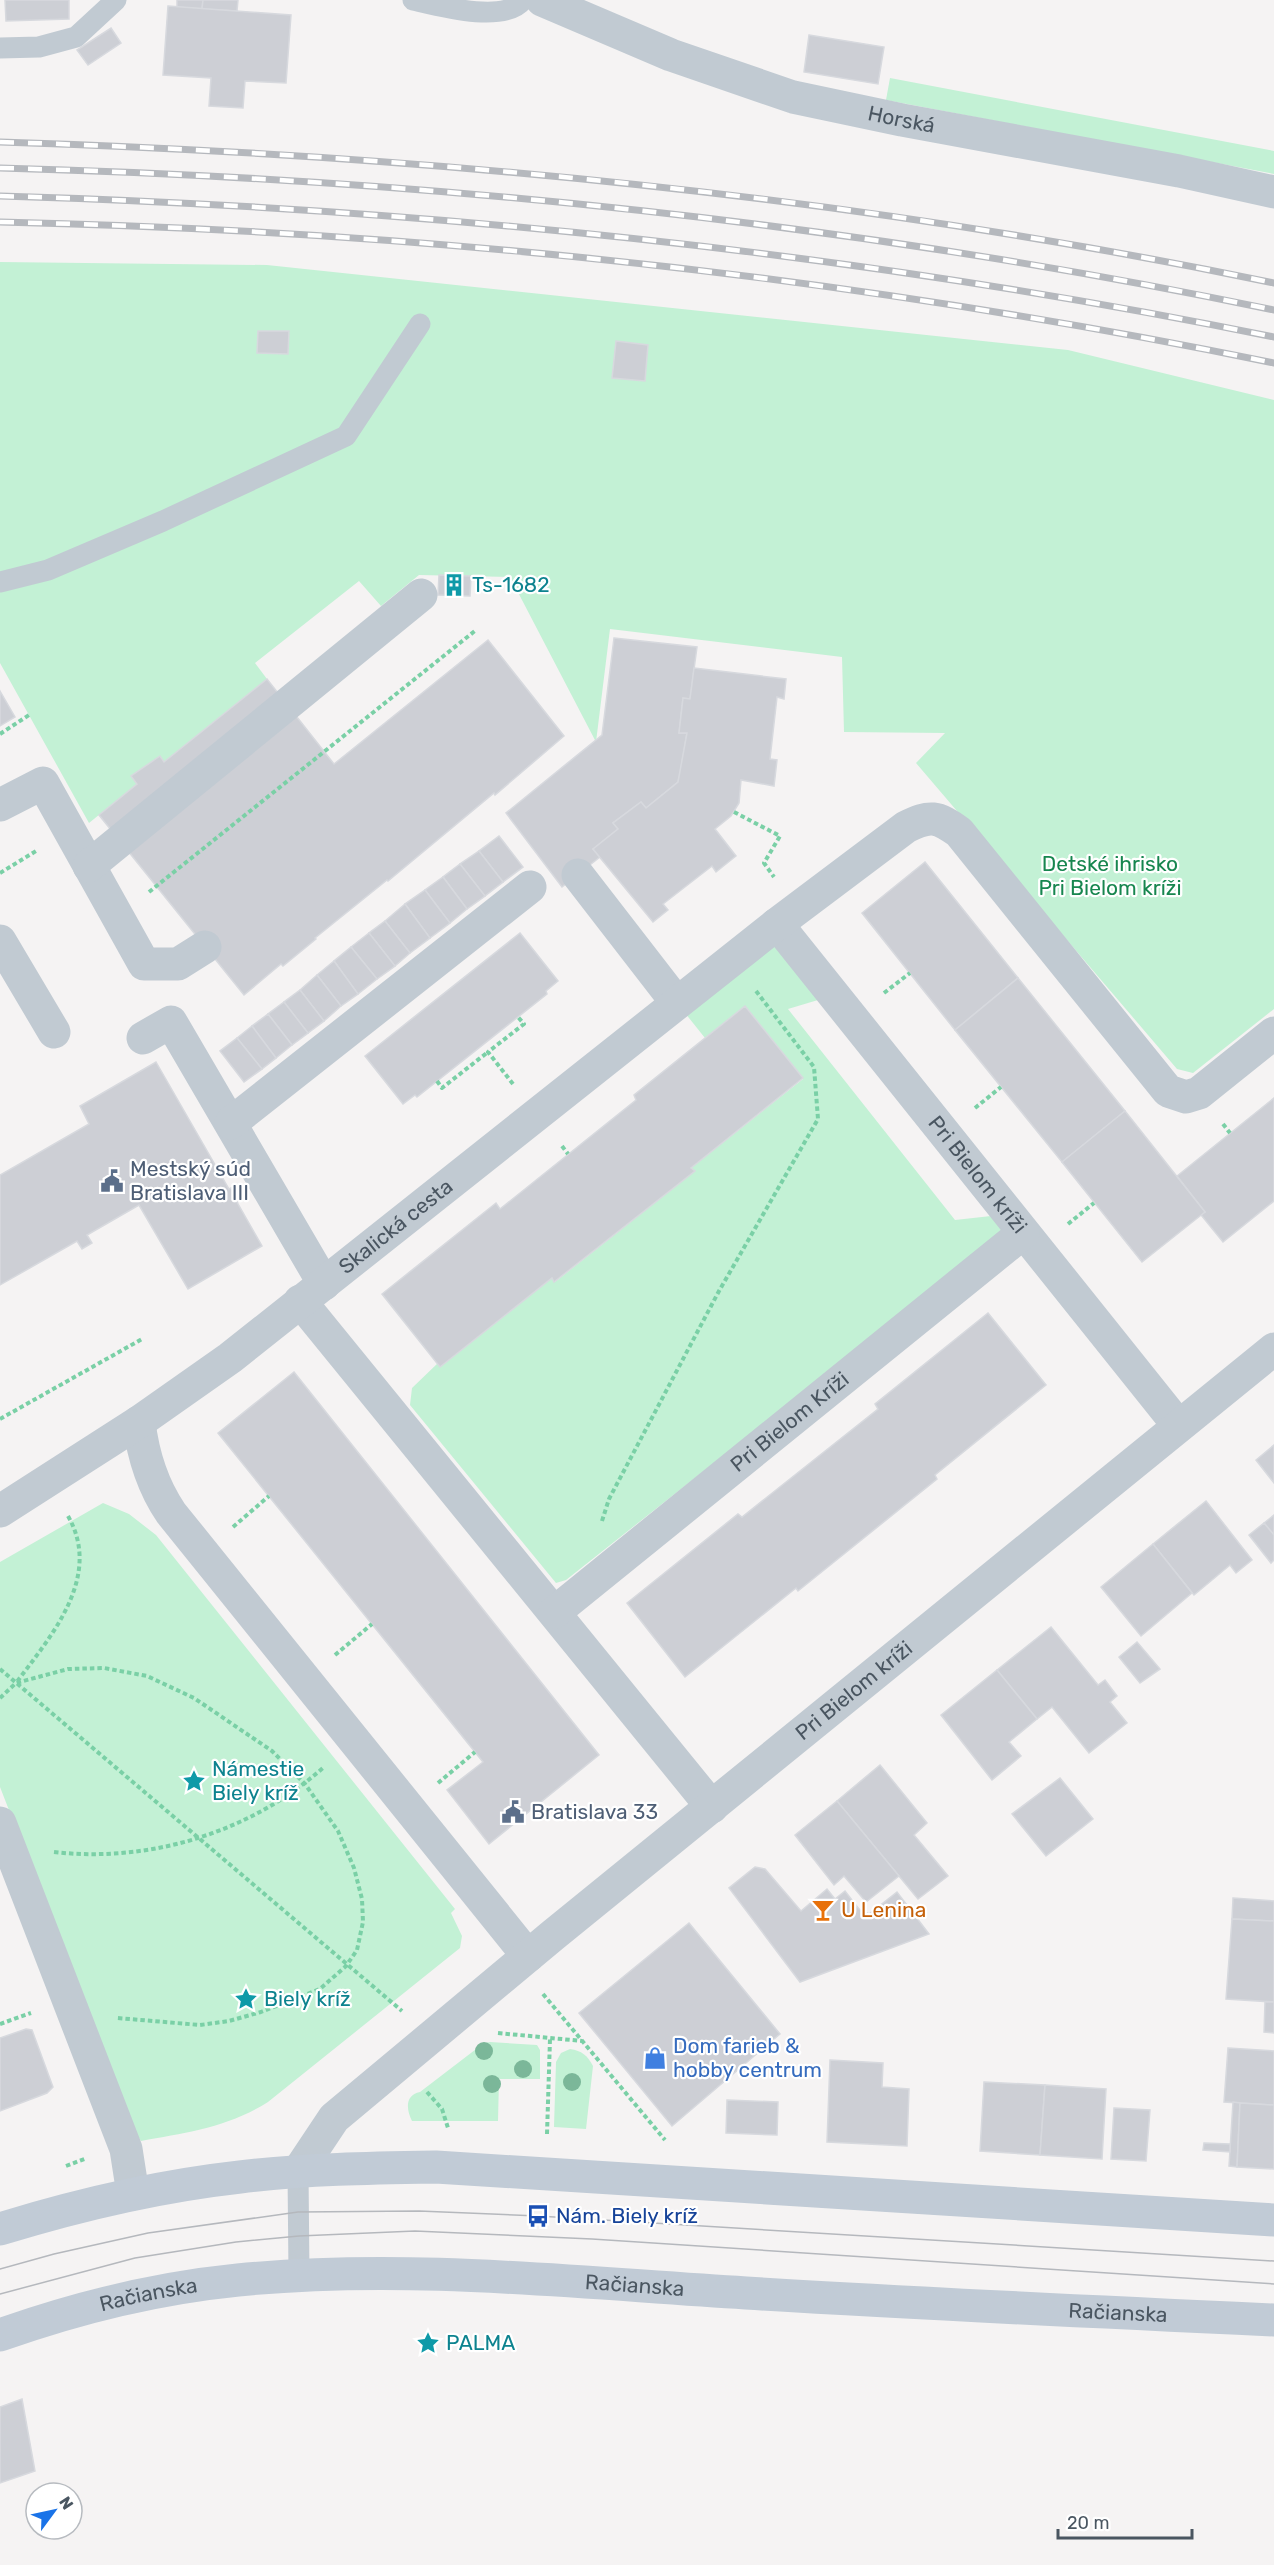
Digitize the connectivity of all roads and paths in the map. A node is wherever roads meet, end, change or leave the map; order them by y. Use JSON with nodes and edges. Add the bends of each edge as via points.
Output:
{"nodes":[{"id":1,"x":116,"y":0,"type":"edge"},
{"id":2,"x":413,"y":0,"type":"edge"},
{"id":3,"x":523,"y":0,"type":"edge"},
{"id":4,"x":542,"y":0,"type":"edge"},
{"id":5,"x":0,"y":48,"type":"edge"},
{"id":6,"x":1274,"y":192,"type":"edge"},
{"id":7,"x":420,"y":324,"type":"dead end"},
{"id":8,"x":0,"y":582,"type":"edge"},
{"id":9,"x":421,"y":595,"type":"dead end"},
{"id":10,"x":476,"y":630,"type":"dead end"},
{"id":11,"x":30,"y":715,"type":"dead end"},
{"id":12,"x":0,"y":734,"type":"edge"},
{"id":13,"x":0,"y":805,"type":"edge"},
{"id":14,"x":734,"y":812,"type":"dead end"},
{"id":15,"x":89,"y":866,"type":"junction"},
{"id":16,"x":578,"y":875,"type":"dead end"},
{"id":17,"x":530,"y":887,"type":"dead end"},
{"id":18,"x":145,"y":895,"type":"dead end"},
{"id":19,"x":788,"y":916,"type":"junction"},
{"id":20,"x":0,"y":941,"type":"edge"},
{"id":21,"x":205,"y":947,"type":"dead end"},
{"id":22,"x":732,"y":959,"type":"junction"},
{"id":23,"x":677,"y":1003,"type":"junction"},
{"id":24,"x":518,"y":1017,"type":"dead end"},
{"id":25,"x":54,"y":1032,"type":"dead end"},
{"id":26,"x":1274,"y":1033,"type":"edge"},
{"id":27,"x":143,"y":1038,"type":"dead end"},
{"id":28,"x":488,"y":1052,"type":"junction"},
{"id":29,"x":437,"y":1081,"type":"dead end"},
{"id":30,"x":537,"y":1114,"type":"junction"},
{"id":31,"x":231,"y":1124,"type":"junction"},
{"id":32,"x":1023,"y":1233,"type":"junction"},
{"id":33,"x":312,"y":1293,"type":"junction"},
{"id":34,"x":142,"y":1339,"type":"dead end"},
{"id":35,"x":1274,"y":1349,"type":"edge"},
{"id":36,"x":0,"y":1419,"type":"edge"},
{"id":37,"x":139,"y":1422,"type":"junction"},
{"id":38,"x":1178,"y":1425,"type":"junction"},
{"id":39,"x":48,"y":1482,"type":"junction"},
{"id":40,"x":269,"y":1496,"type":"dead end"},
{"id":41,"x":0,"y":1511,"type":"edge"},
{"id":42,"x":599,"y":1530,"type":"dead end"},
{"id":43,"x":227,"y":1531,"type":"dead end"},
{"id":44,"x":555,"y":1612,"type":"junction"},
{"id":45,"x":372,"y":1624,"type":"dead end"},
{"id":46,"x":330,"y":1660,"type":"dead end"},
{"id":47,"x":0,"y":1669,"type":"edge"},
{"id":48,"x":16,"y":1683,"type":"junction"},
{"id":49,"x":0,"y":1698,"type":"edge"},
{"id":50,"x":354,"y":1740,"type":"junction"},
{"id":51,"x":475,"y":1752,"type":"dead end"},
{"id":52,"x":305,"y":1784,"type":"junction"},
{"id":53,"x":433,"y":1787,"type":"dead end"},
{"id":54,"x":712,"y":1807,"type":"junction"},
{"id":55,"x":4,"y":1835,"type":"edge"},
{"id":56,"x":199,"y":1840,"type":"junction"},
{"id":57,"x":528,"y":1956,"type":"junction"},
{"id":58,"x":346,"y":1966,"type":"junction"},
{"id":59,"x":537,"y":1988,"type":"dead end"},
{"id":60,"x":40,"y":2010,"type":"dead end"},
{"id":61,"x":75,"y":2012,"type":"junction"},
{"id":62,"x":0,"y":2024,"type":"edge"},
{"id":63,"x":496,"y":2033,"type":"dead end"},
{"id":64,"x":433,"y":2036,"type":"junction"},
{"id":65,"x":550,"y":2039,"type":"junction"},
{"id":66,"x":582,"y":2041,"type":"junction"},
{"id":67,"x":424,"y":2090,"type":"dead end"},
{"id":68,"x":448,"y":2132,"type":"dead end"},
{"id":69,"x":547,"y":2139,"type":"dead end"},
{"id":70,"x":669,"y":2146,"type":"dead end"},
{"id":71,"x":89,"y":2156,"type":"dead end"},
{"id":72,"x":63,"y":2167,"type":"dead end"},
{"id":73,"x":298,"y":2172,"type":"junction"},
{"id":74,"x":134,"y":2194,"type":"junction"},
{"id":75,"x":1274,"y":2220,"type":"edge"},
{"id":76,"x":0,"y":2229,"type":"edge"},
{"id":77,"x":299,"y":2275,"type":"junction"},
{"id":78,"x":1274,"y":2320,"type":"edge"},
{"id":79,"x":0,"y":2335,"type":"edge"}],
"edges":[{"from":1,"to":5,"type":"lane","via":[[76,37],[39,47]]},
{"from":2,"to":3,"type":"lane","via":[[461,10],[502,12],[519,6]]},
{"from":4,"to":6,"type":"street","name":"Horská","via":[[671,55],[793,98]]},
{"from":7,"to":8,"type":"lane","via":[[346,436],[48,570]]},
{"from":9,"to":15,"type":"street"},
{"from":10,"to":18,"type":"path"},
{"from":11,"to":12,"type":"path"},
{"from":13,"to":15,"type":"street","via":[[43,783]]},
{"from":14,"to":19,"type":"path","via":[[780,836],[764,863]]},
{"from":15,"to":21,"type":"street","via":[[144,964],[178,964]]},
{"from":16,"to":23,"type":"street"},
{"from":17,"to":31,"type":"street"},
{"from":19,"to":22,"type":"street","name":"Skalická cesta"},
{"from":19,"to":26,"type":"street","name":"Skalická cesta","via":[[906,827],[933,818],[959,832],[1168,1091],[1186,1097],[1199,1093]]},
{"from":19,"to":32,"type":"street","name":"Pri Bielom kríži"},
{"from":20,"to":25,"type":"street"},
{"from":22,"to":23,"type":"street","name":"Skalická cesta"},
{"from":22,"to":42,"type":"path","via":[[814,1067],[818,1119],[713,1302],[609,1499]]},
{"from":23,"to":30,"type":"street","name":"Skalická cesta"},
{"from":24,"to":28,"type":"path","via":[[524,1024]]},
{"from":27,"to":31,"type":"street","via":[[171,1022]]},
{"from":28,"to":29,"type":"path","via":[[442,1088]]},
{"from":28,"to":30,"type":"path"},
{"from":30,"to":33,"type":"street","name":"Skalická cesta"},
{"from":31,"to":33,"type":"street"},
{"from":32,"to":38,"type":"street","name":"Pri Bielom kríži"},
{"from":32,"to":44,"type":"street","name":"Pri Bielom Kríži"},
{"from":33,"to":37,"type":"street","name":"Skalická cesta","via":[[230,1358]]},
{"from":33,"to":44,"type":"street"},
{"from":34,"to":36,"type":"path"},
{"from":35,"to":38,"type":"street","name":"Pri Bielom kríži"},
{"from":37,"to":39,"type":"street","name":"Skalická cesta"},
{"from":37,"to":50,"type":"street","via":[[156,1491]]},
{"from":38,"to":54,"type":"street","name":"Pri Bielom kríži"},
{"from":39,"to":41,"type":"street","name":"Skalická cesta"},
{"from":39,"to":48,"type":"path","via":[[72,1522],[80,1545],[80,1573],[56,1630]]},
{"from":40,"to":43,"type":"path"},
{"from":44,"to":54,"type":"street"},
{"from":45,"to":46,"type":"path"},
{"from":47,"to":48,"type":"path"},
{"from":48,"to":49,"type":"path"},
{"from":48,"to":52,"type":"path","via":[[68,1670],[104,1668],[147,1676],[194,1698],[262,1744]]},
{"from":48,"to":56,"type":"path"},
{"from":50,"to":52,"type":"path"},
{"from":50,"to":57,"type":"street"},
{"from":51,"to":53,"type":"path"},
{"from":52,"to":56,"type":"path","via":[[270,1808]]},
{"from":52,"to":58,"type":"path","via":[[338,1831],[362,1899],[363,1922],[357,1950]]},
{"from":54,"to":57,"type":"street","name":"Pri Bielom kríži"},
{"from":55,"to":56,"type":"path","via":[[70,1854],[134,1852]]},
{"from":55,"to":61,"type":"street"},
{"from":56,"to":58,"type":"path"},
{"from":57,"to":64,"type":"street"},
{"from":58,"to":61,"type":"path","via":[[320,1989],[229,2021],[200,2025]]},
{"from":58,"to":64,"type":"path"},
{"from":59,"to":66,"type":"path"},
{"from":60,"to":62,"type":"path"},
{"from":61,"to":74,"type":"street","via":[[126,2149]]},
{"from":63,"to":65,"type":"path"},
{"from":64,"to":73,"type":"street","via":[[334,2118]]},
{"from":65,"to":66,"type":"path"},
{"from":65,"to":69,"type":"path"},
{"from":66,"to":70,"type":"path"},
{"from":67,"to":68,"type":"path","via":[[442,2109]]},
{"from":71,"to":72,"type":"path"},
{"from":73,"to":74,"type":"main road","via":[[229,2178]]},
{"from":73,"to":75,"type":"main road","via":[[446,2168]]},
{"from":73,"to":77,"type":"lane"},
{"from":74,"to":76,"type":"main road"},
{"from":77,"to":78,"type":"main road","name":"Račianska","via":[[461,2275],[971,2307]]},
{"from":77,"to":79,"type":"main road","name":"Račianska","via":[[208,2283],[141,2296]]}]}
